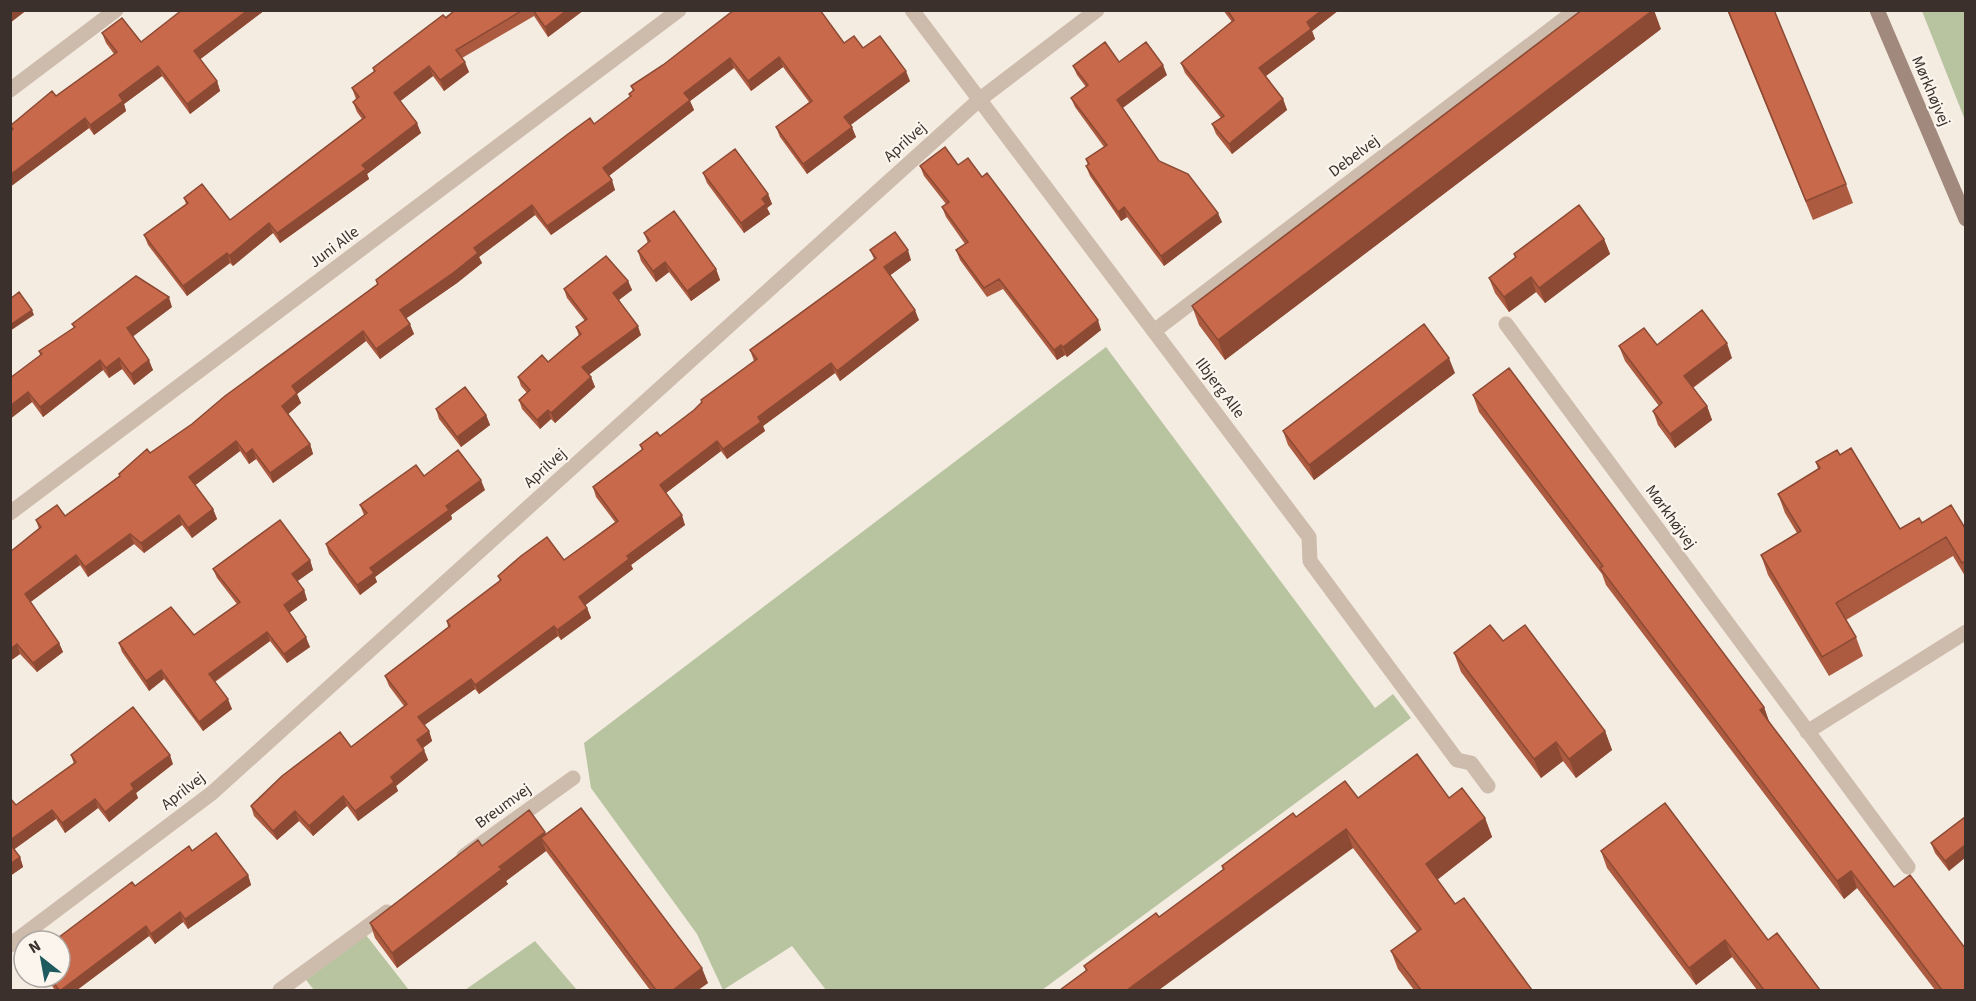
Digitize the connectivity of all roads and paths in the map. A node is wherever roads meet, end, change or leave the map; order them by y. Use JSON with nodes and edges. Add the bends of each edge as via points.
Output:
{"nodes":[{"id":1,"x":116,"y":10,"type":"edge"},
{"id":2,"x":679,"y":10,"type":"edge"},
{"id":3,"x":912,"y":10,"type":"edge"},
{"id":4,"x":1097,"y":10,"type":"edge"},
{"id":5,"x":1576,"y":10,"type":"edge"},
{"id":6,"x":1877,"y":10,"type":"edge"},
{"id":7,"x":10,"y":90,"type":"edge"},
{"id":8,"x":979,"y":100,"type":"junction"},
{"id":9,"x":1965,"y":219,"type":"edge"},
{"id":10,"x":1506,"y":324,"type":"dead end"},
{"id":11,"x":1154,"y":331,"type":"junction"},
{"id":12,"x":10,"y":513,"type":"edge"},
{"id":13,"x":1965,"y":632,"type":"edge"},
{"id":14,"x":1807,"y":732,"type":"junction"},
{"id":15,"x":573,"y":778,"type":"dead end"},
{"id":16,"x":1488,"y":786,"type":"dead end"},
{"id":17,"x":451,"y":866,"type":"edge"},
{"id":18,"x":1908,"y":867,"type":"dead end"},
{"id":19,"x":404,"y":900,"type":"edge"},
{"id":20,"x":10,"y":945,"type":"edge"},
{"id":21,"x":280,"y":990,"type":"edge"}],
"edges":[{"from":1,"to":7,"type":"street"},
{"from":2,"to":12,"type":"street","name":"Juni Alle"},
{"from":3,"to":8,"type":"street","name":"Ilbjerg Alle"},
{"from":4,"to":8,"type":"street","name":"Aprilvej"},
{"from":5,"to":11,"type":"street","name":"Debelvej"},
{"from":6,"to":9,"type":"street","name":"Mørkhøjvej"},
{"from":8,"to":11,"type":"street","name":"Ilbjerg Alle"},
{"from":8,"to":20,"type":"street","name":"Aprilvej","via":[[212,793]]},
{"from":10,"to":14,"type":"street","name":"Mørkhøjvej"},
{"from":11,"to":16,"type":"street","name":"Ilbjerg Alle","via":[[1309,537],[1310,561],[1418,709],[1457,760],[1471,763]]},
{"from":13,"to":14,"type":"street"},
{"from":14,"to":18,"type":"street","name":"Mørkhøjvej"},
{"from":15,"to":17,"type":"street","name":"Breumvej"},
{"from":19,"to":21,"type":"street"}]}
